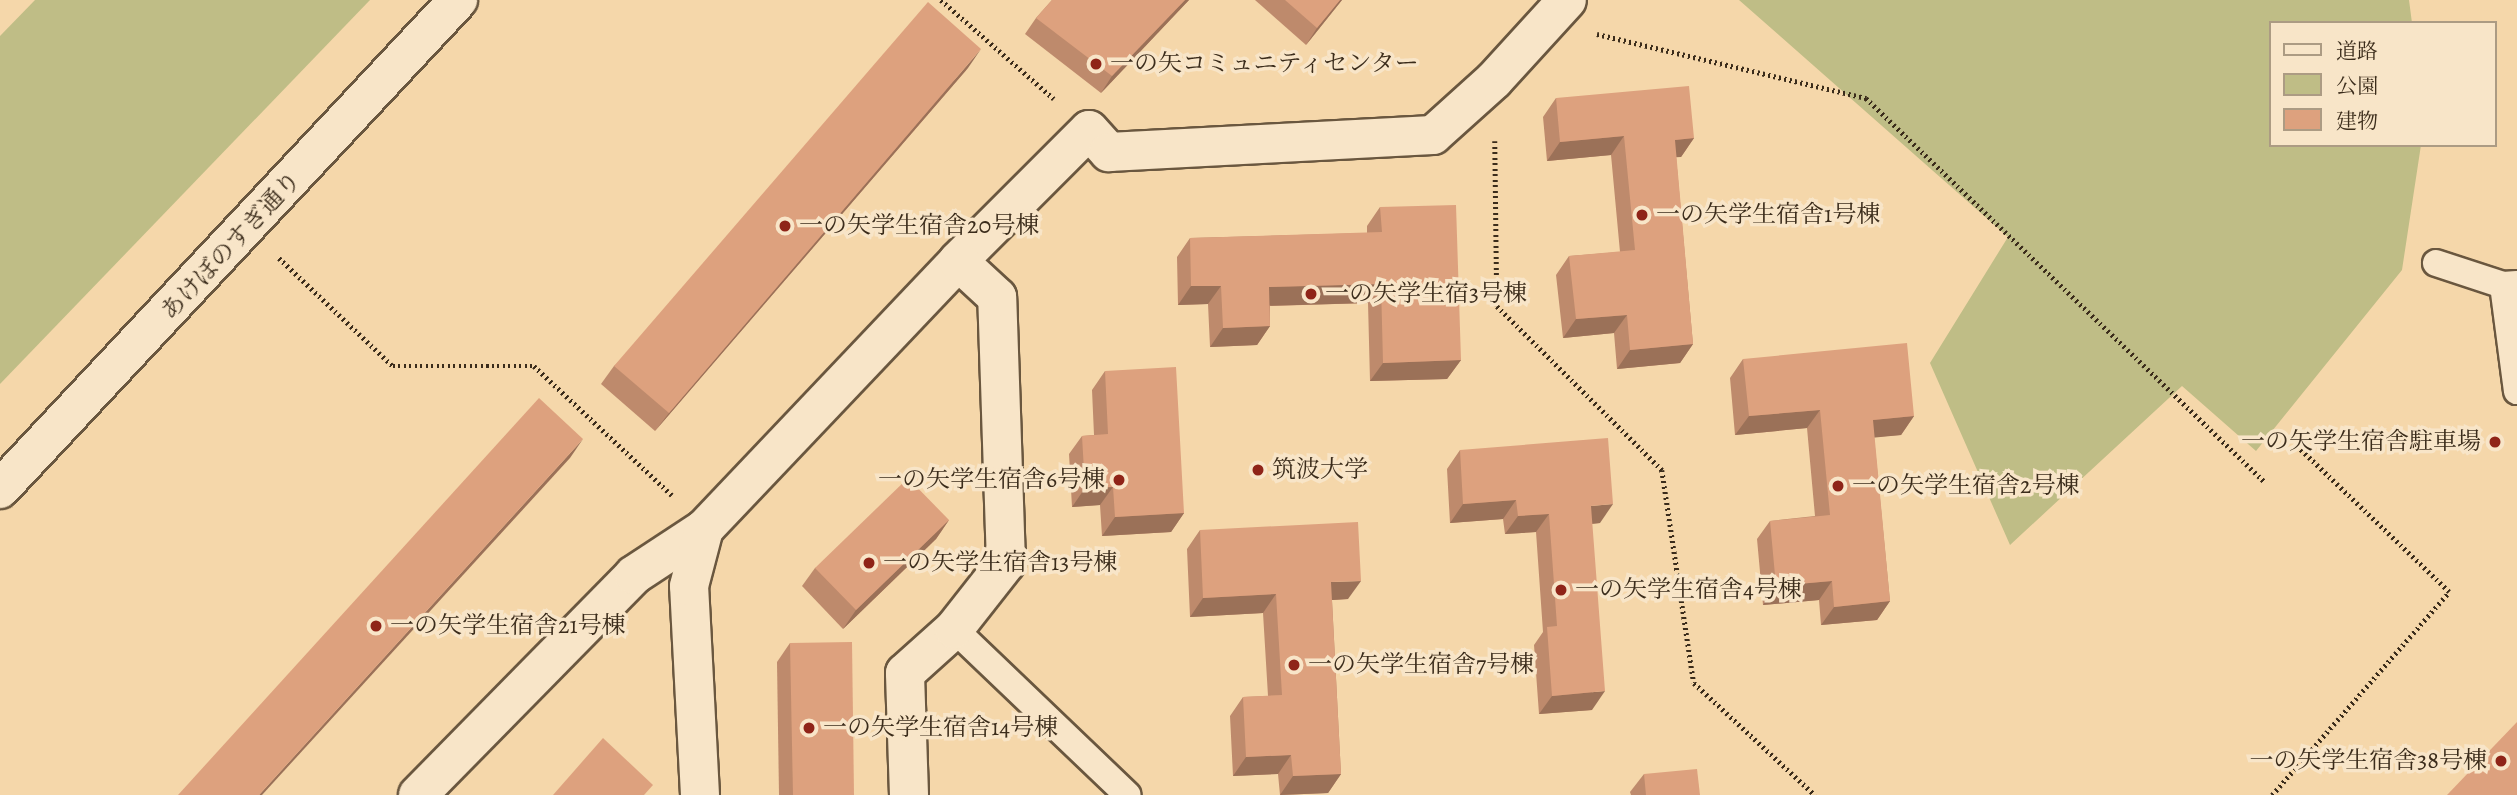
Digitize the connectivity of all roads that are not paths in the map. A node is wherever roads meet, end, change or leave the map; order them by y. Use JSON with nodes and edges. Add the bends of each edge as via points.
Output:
{"nodes":[{"id":1,"x":458,"y":0,"type":"edge"},
{"id":2,"x":1557,"y":11,"type":"edge"},
{"id":3,"x":958,"y":261,"type":"junction"},
{"id":4,"x":2436,"y":263,"type":"dead end"},
{"id":5,"x":2510,"y":284,"type":"edge"},
{"id":6,"x":2517,"y":391,"type":"edge"},
{"id":7,"x":0,"y":489,"type":"edge"},
{"id":8,"x":704,"y":529,"type":"junction"},
{"id":9,"x":954,"y":629,"type":"junction"},
{"id":10,"x":418,"y":795,"type":"edge"},
{"id":11,"x":700,"y":795,"type":"edge"},
{"id":12,"x":909,"y":795,"type":"edge"},
{"id":13,"x":1128,"y":795,"type":"edge"}],
"edges":[{"from":1,"to":7,"type":"street","name":"あけぼのすぎ通り"},
{"from":2,"to":3,"type":"street","via":[[1493,80],[1433,135],[1109,152],[1089,130]]},
{"from":3,"to":8,"type":"street"},
{"from":3,"to":9,"type":"street","via":[[997,297],[1006,563]]},
{"from":4,"to":5,"type":"lane"},
{"from":5,"to":6,"type":"lane"},
{"from":8,"to":10,"type":"street","via":[[634,575]]},
{"from":8,"to":11,"type":"street","via":[[690,586]]},
{"from":9,"to":12,"type":"street","via":[[905,673]]},
{"from":9,"to":13,"type":"lane"}]}
